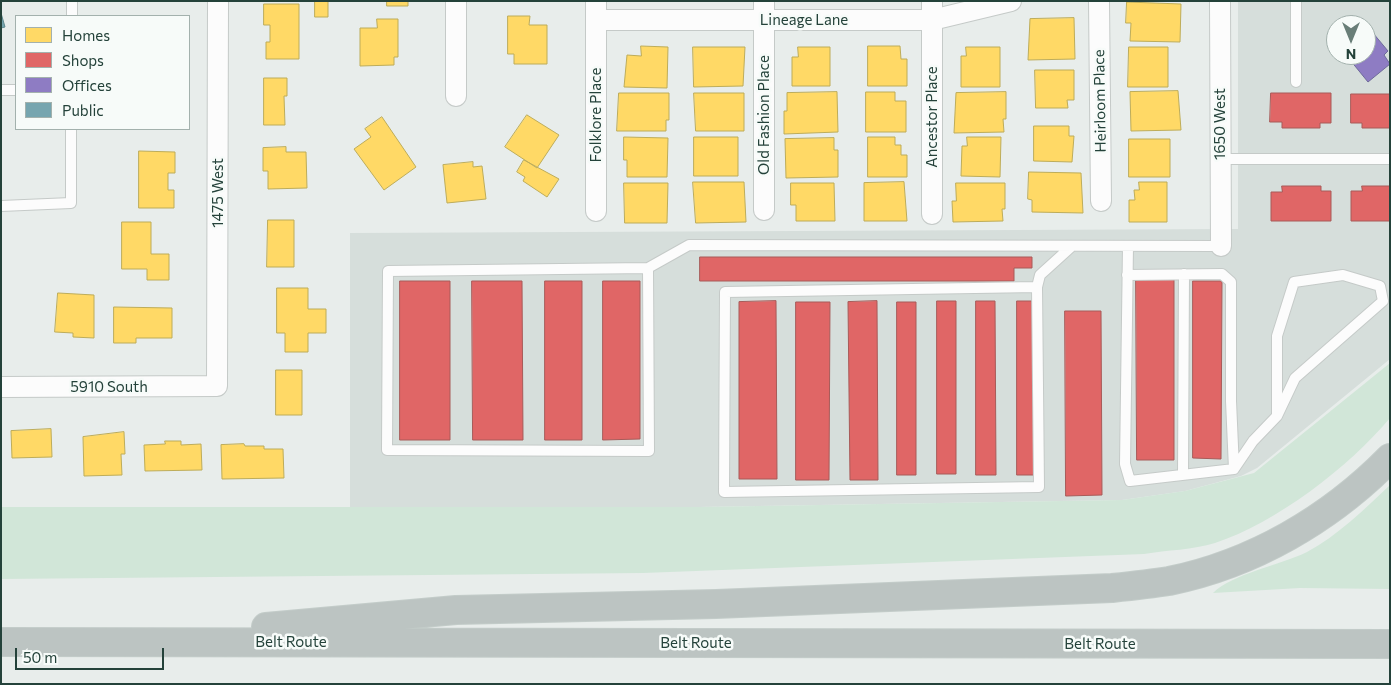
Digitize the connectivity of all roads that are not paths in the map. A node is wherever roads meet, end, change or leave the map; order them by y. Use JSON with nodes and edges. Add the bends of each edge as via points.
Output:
{"nodes":[{"id":1,"x":72,"y":1,"type":"edge"},
{"id":2,"x":218,"y":1,"type":"edge"},
{"id":3,"x":456,"y":1,"type":"edge"},
{"id":4,"x":1010,"y":1,"type":"edge"},
{"id":5,"x":1099,"y":1,"type":"edge"},
{"id":6,"x":1220,"y":1,"type":"edge"},
{"id":7,"x":1296,"y":1,"type":"edge"},
{"id":8,"x":596,"y":10,"type":"edge"},
{"id":9,"x":932,"y":10,"type":"edge"},
{"id":10,"x":764,"y":11,"type":"edge"},
{"id":11,"x":72,"y":15,"type":"edge"},
{"id":12,"x":1296,"y":82,"type":"dead end"},
{"id":13,"x":1,"y":90,"type":"edge"},
{"id":14,"x":15,"y":90,"type":"edge"},
{"id":15,"x":456,"y":96,"type":"dead end"},
{"id":16,"x":71,"y":130,"type":"edge"},
{"id":17,"x":1220,"y":159,"type":"junction"},
{"id":18,"x":1390,"y":159,"type":"edge"},
{"id":19,"x":1101,"y":201,"type":"dead end"},
{"id":20,"x":1,"y":206,"type":"edge"},
{"id":21,"x":764,"y":210,"type":"dead end"},
{"id":22,"x":596,"y":211,"type":"dead end"},
{"id":23,"x":932,"y":214,"type":"dead end"},
{"id":24,"x":1072,"y":246,"type":"junction"},
{"id":25,"x":1128,"y":246,"type":"junction"},
{"id":26,"x":1221,"y":246,"type":"joint"},
{"id":27,"x":648,"y":268,"type":"junction"},
{"id":28,"x":1184,"y":274,"type":"junction"},
{"id":29,"x":1127,"y":275,"type":"junction"},
{"id":30,"x":1038,"y":287,"type":"junction"},
{"id":31,"x":217,"y":386,"type":"joint"},
{"id":32,"x":1,"y":387,"type":"edge"},
{"id":33,"x":1277,"y":416,"type":"junction"},
{"id":34,"x":1390,"y":458,"type":"edge"},
{"id":35,"x":1234,"y":469,"type":"junction"},
{"id":36,"x":1183,"y":474,"type":"junction"},
{"id":37,"x":1390,"y":628,"type":"edge"},
{"id":38,"x":1,"y":642,"type":"edge"},
{"id":39,"x":93,"y":642,"type":"junction"},
{"id":40,"x":1232,"y":644,"type":"junction"},
{"id":41,"x":1390,"y":644,"type":"edge"}],
"edges":[{"from":1,"to":11,"type":"lane"},
{"from":2,"to":31,"type":"street","name":"1475 West"},
{"from":3,"to":15,"type":"street"},
{"from":4,"to":9,"type":"street","name":"Lineage Lane"},
{"from":5,"to":19,"type":"street","name":"Heirloom Place"},
{"from":6,"to":17,"type":"street","name":"1650 West"},
{"from":7,"to":12,"type":"lane"},
{"from":8,"to":10,"type":"street","name":"Lineage Lane"},
{"from":8,"to":22,"type":"street","name":"Folklore Place"},
{"from":9,"to":10,"type":"street","name":"Lineage Lane"},
{"from":9,"to":23,"type":"street","name":"Ancestor Place"},
{"from":10,"to":21,"type":"street","name":"Old Fashion Place"},
{"from":13,"to":14,"type":"lane"},
{"from":16,"to":20,"type":"lane","via":[[71,204]]},
{"from":17,"to":18,"type":"lane"},
{"from":17,"to":26,"type":"street","name":"1650 West"},
{"from":24,"to":25,"type":"lane"},
{"from":24,"to":27,"type":"lane","via":[[689,245]]},
{"from":24,"to":30,"type":"lane","via":[[1040,275]]},
{"from":25,"to":26,"type":"lane"},
{"from":25,"to":29,"type":"lane"},
{"from":27,"to":27,"type":"lane","via":[[649,451],[387,450],[388,271]]},
{"from":28,"to":29,"type":"lane"},
{"from":28,"to":35,"type":"lane","via":[[1222,274],[1231,282]]},
{"from":28,"to":36,"type":"lane"},
{"from":29,"to":36,"type":"lane","via":[[1125,464],[1130,481]]},
{"from":30,"to":30,"type":"lane","via":[[1039,487],[724,492],[725,292]]},
{"from":31,"to":32,"type":"street","name":"5910 South"},
{"from":33,"to":33,"type":"lane","via":[[1295,378],[1383,301],[1380,286],[1343,275],[1294,282],[1277,336]]},
{"from":33,"to":35,"type":"lane","via":[[1252,441]]},
{"from":34,"to":39,"type":"highway","via":[[1336,506],[1278,543],[1243,558],[1169,581],[1112,588],[716,604],[456,610]]},
{"from":35,"to":36,"type":"lane"},
{"from":37,"to":40,"type":"highway"},
{"from":38,"to":39,"type":"highway","name":"Belt Route"},
{"from":39,"to":40,"type":"highway","name":"Belt Route"},
{"from":40,"to":41,"type":"highway","name":"Belt Route"}]}
